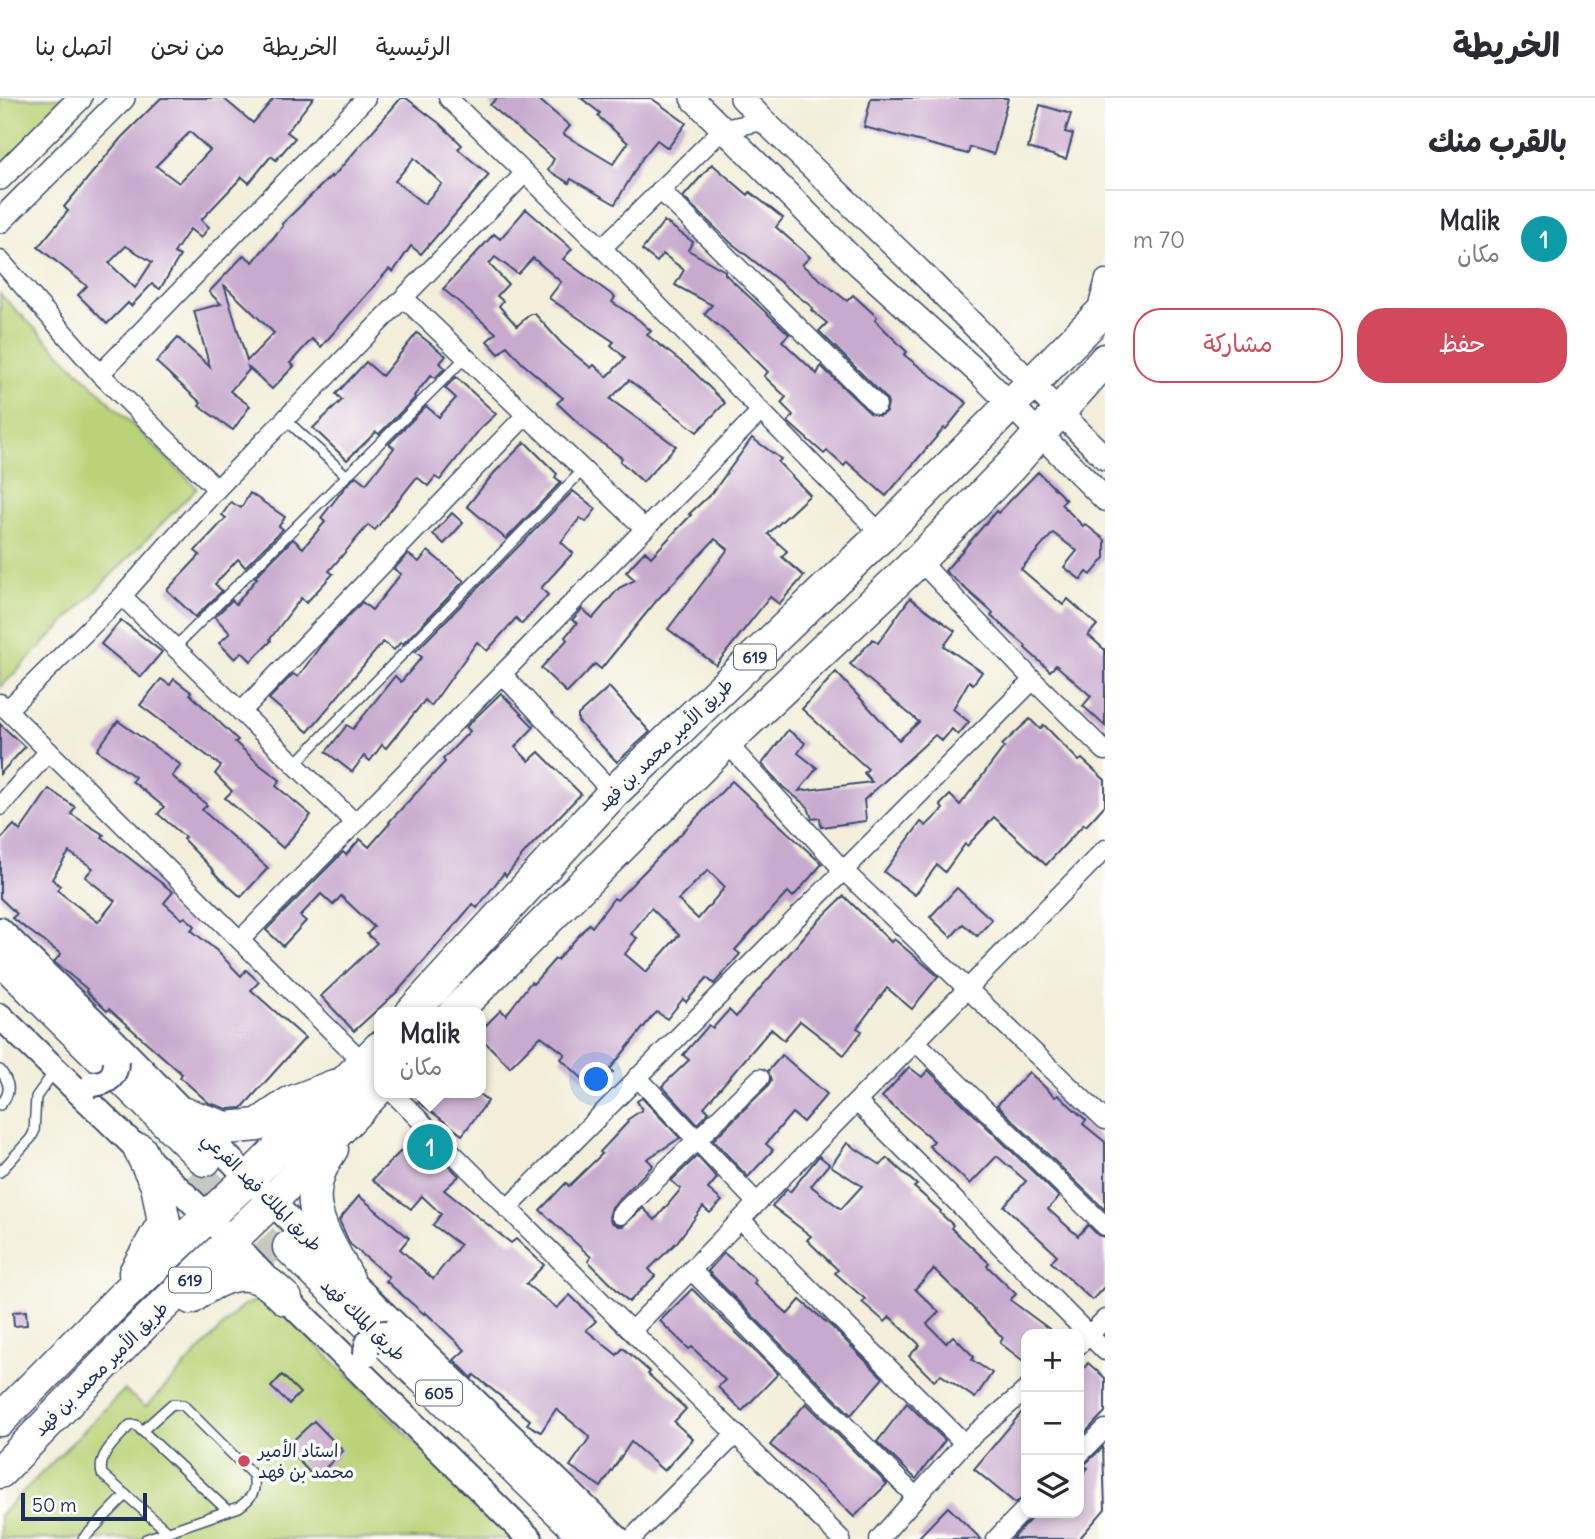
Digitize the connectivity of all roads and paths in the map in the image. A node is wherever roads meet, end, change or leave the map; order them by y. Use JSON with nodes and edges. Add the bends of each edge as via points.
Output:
{"nodes":[{"id":1,"x":80,"y":98,"type":"edge"},
{"id":2,"x":123,"y":98,"type":"edge"},
{"id":3,"x":366,"y":98,"type":"edge"},
{"id":4,"x":448,"y":98,"type":"edge"},
{"id":5,"x":692,"y":98,"type":"edge"},
{"id":6,"x":743,"y":98,"type":"edge"},
{"id":7,"x":764,"y":121,"type":"junction"},
{"id":8,"x":723,"y":129,"type":"junction"},
{"id":9,"x":525,"y":173,"type":"junction"},
{"id":10,"x":0,"y":178,"type":"edge"},
{"id":11,"x":660,"y":190,"type":"junction"},
{"id":12,"x":0,"y":221,"type":"edge"},
{"id":13,"x":602,"y":248,"type":"junction"},
{"id":14,"x":0,"y":260,"type":"edge"},
{"id":15,"x":1105,"y":279,"type":"edge"},
{"id":16,"x":404,"y":298,"type":"junction"},
{"id":17,"x":1099,"y":315,"type":"edge"},
{"id":18,"x":466,"y":357,"type":"junction"},
{"id":19,"x":1105,"y":360,"type":"edge"},
{"id":20,"x":100,"y":374,"type":"junction"},
{"id":21,"x":1032,"y":384,"type":"junction"},
{"id":22,"x":877,"y":404,"type":"dead end"},
{"id":23,"x":1011,"y":406,"type":"junction"},
{"id":24,"x":760,"y":412,"type":"junction"},
{"id":25,"x":526,"y":415,"type":"junction"},
{"id":26,"x":285,"y":419,"type":"junction"},
{"id":27,"x":1049,"y":422,"type":"junction"},
{"id":28,"x":1105,"y":458,"type":"edge"},
{"id":29,"x":583,"y":470,"type":"junction"},
{"id":30,"x":347,"y":476,"type":"junction"},
{"id":31,"x":217,"y":489,"type":"junction"},
{"id":32,"x":1105,"y":499,"type":"edge"},
{"id":33,"x":645,"y":529,"type":"junction"},
{"id":34,"x":882,"y":535,"type":"junction"},
{"id":35,"x":919,"y":561,"type":"junction"},
{"id":36,"x":122,"y":596,"type":"junction"},
{"id":37,"x":175,"y":647,"type":"junction"},
{"id":38,"x":502,"y":674,"type":"junction"},
{"id":39,"x":1032,"y":680,"type":"junction"},
{"id":40,"x":4,"y":706,"type":"edge"},
{"id":41,"x":242,"y":712,"type":"junction"},
{"id":42,"x":726,"y":742,"type":"junction"},
{"id":43,"x":49,"y":751,"type":"junction"},
{"id":44,"x":1105,"y":751,"type":"edge"},
{"id":45,"x":295,"y":764,"type":"junction"},
{"id":46,"x":613,"y":793,"type":"junction"},
{"id":47,"x":0,"y":806,"type":"edge"},
{"id":48,"x":355,"y":823,"type":"junction"},
{"id":49,"x":1105,"y":849,"type":"edge"},
{"id":50,"x":843,"y":870,"type":"junction"},
{"id":51,"x":0,"y":930,"type":"edge"},
{"id":52,"x":240,"y":940,"type":"junction"},
{"id":53,"x":0,"y":958,"type":"edge"},
{"id":54,"x":0,"y":983,"type":"edge"},
{"id":55,"x":968,"y":989,"type":"junction"},
{"id":56,"x":417,"y":1007,"type":"edge"},
{"id":57,"x":460,"y":1007,"type":"edge"},
{"id":58,"x":0,"y":1016,"type":"edge"},
{"id":59,"x":101,"y":1028,"type":"junction"},
{"id":60,"x":916,"y":1042,"type":"junction"},
{"id":61,"x":0,"y":1070,"type":"edge"},
{"id":62,"x":55,"y":1071,"type":"junction"},
{"id":63,"x":637,"y":1077,"type":"junction"},
{"id":64,"x":761,"y":1078,"type":"dead end"},
{"id":65,"x":371,"y":1080,"type":"edge"},
{"id":66,"x":390,"y":1098,"type":"edge"},
{"id":67,"x":857,"y":1102,"type":"junction"},
{"id":68,"x":0,"y":1105,"type":"edge"},
{"id":69,"x":185,"y":1114,"type":"junction"},
{"id":70,"x":1105,"y":1120,"type":"edge"},
{"id":71,"x":697,"y":1140,"type":"junction"},
{"id":72,"x":140,"y":1150,"type":"junction"},
{"id":73,"x":0,"y":1172,"type":"edge"},
{"id":74,"x":248,"y":1178,"type":"junction"},
{"id":75,"x":271,"y":1202,"type":"junction"},
{"id":76,"x":757,"y":1203,"type":"junction"},
{"id":77,"x":507,"y":1209,"type":"junction"},
{"id":78,"x":620,"y":1215,"type":"dead end"},
{"id":79,"x":208,"y":1217,"type":"junction"},
{"id":80,"x":741,"y":1220,"type":"junction"},
{"id":81,"x":1105,"y":1226,"type":"edge"},
{"id":82,"x":232,"y":1241,"type":"junction"},
{"id":83,"x":691,"y":1270,"type":"junction"},
{"id":84,"x":348,"y":1279,"type":"junction"},
{"id":85,"x":121,"y":1299,"type":"junction"},
{"id":86,"x":286,"y":1299,"type":"junction"},
{"id":87,"x":1105,"y":1318,"type":"edge"},
{"id":88,"x":144,"y":1324,"type":"junction"},
{"id":89,"x":1074,"y":1329,"type":"edge"},
{"id":90,"x":632,"y":1330,"type":"junction"},
{"id":91,"x":1084,"y":1340,"type":"edge"},
{"id":92,"x":419,"y":1348,"type":"junction"},
{"id":93,"x":1105,"y":1351,"type":"edge"},
{"id":94,"x":379,"y":1387,"type":"junction"},
{"id":95,"x":1024,"y":1392,"type":"edge"},
{"id":96,"x":0,"y":1420,"type":"edge"},
{"id":97,"x":1105,"y":1429,"type":"edge"},
{"id":98,"x":142,"y":1431,"type":"junction"},
{"id":99,"x":736,"y":1434,"type":"junction"},
{"id":100,"x":964,"y":1443,"type":"junction"},
{"id":101,"x":1084,"y":1450,"type":"edge"},
{"id":102,"x":0,"y":1472,"type":"edge"},
{"id":103,"x":126,"y":1495,"type":"junction"},
{"id":104,"x":916,"y":1497,"type":"junction"},
{"id":105,"x":228,"y":1511,"type":"junction"},
{"id":106,"x":1021,"y":1513,"type":"edge"},
{"id":107,"x":167,"y":1531,"type":"junction"},
{"id":108,"x":83,"y":1539,"type":"edge"},
{"id":109,"x":146,"y":1539,"type":"edge"},
{"id":110,"x":530,"y":1539,"type":"edge"},
{"id":111,"x":559,"y":1539,"type":"edge"},
{"id":112,"x":588,"y":1539,"type":"edge"},
{"id":113,"x":618,"y":1539,"type":"edge"},
{"id":114,"x":631,"y":1539,"type":"edge"},
{"id":115,"x":841,"y":1539,"type":"edge"},
{"id":116,"x":879,"y":1539,"type":"edge"},
{"id":117,"x":996,"y":1539,"type":"edge"}],
"edges":[{"from":1,"to":10,"type":"street"},
{"from":2,"to":12,"type":"street"},
{"from":3,"to":20,"type":"street"},
{"from":4,"to":9,"type":"street"},
{"from":5,"to":8,"type":"street"},
{"from":6,"to":7,"type":"street"},
{"from":7,"to":8,"type":"street"},
{"from":7,"to":21,"type":"street"},
{"from":8,"to":11,"type":"street"},
{"from":8,"to":23,"type":"street","via":[[859,265]]},
{"from":9,"to":13,"type":"street"},
{"from":9,"to":16,"type":"street"},
{"from":11,"to":13,"type":"street"},
{"from":11,"to":22,"type":"street"},
{"from":13,"to":24,"type":"street"},
{"from":14,"to":20,"type":"street"},
{"from":15,"to":17,"type":"street"},
{"from":16,"to":18,"type":"street"},
{"from":16,"to":26,"type":"street"},
{"from":17,"to":21,"type":"highway","name":"طريق الأمير محمد بن فهد","number":"619"},
{"from":18,"to":25,"type":"street"},
{"from":18,"to":30,"type":"lane"},
{"from":19,"to":27,"type":"highway","number":"619"},
{"from":20,"to":31,"type":"street"},
{"from":21,"to":23,"type":"highway","name":"طريق الأمير محمد بن فهد","number":"619"},
{"from":21,"to":27,"type":"street"},
{"from":23,"to":27,"type":"street"},
{"from":23,"to":34,"type":"highway","name":"طريق الأمير محمد بن فهد","number":"619"},
{"from":24,"to":33,"type":"street"},
{"from":24,"to":34,"type":"street"},
{"from":25,"to":29,"type":"street"},
{"from":25,"to":41,"type":"street"},
{"from":26,"to":30,"type":"lane"},
{"from":26,"to":31,"type":"street"},
{"from":27,"to":28,"type":"street"},
{"from":27,"to":32,"type":"street"},
{"from":27,"to":35,"type":"highway","number":"619"},
{"from":29,"to":33,"type":"street"},
{"from":29,"to":45,"type":"lane"},
{"from":30,"to":37,"type":"lane"},
{"from":31,"to":36,"type":"street"},
{"from":33,"to":38,"type":"street"},
{"from":34,"to":46,"type":"highway","name":"طريق الأمير محمد بن فهد","number":"619"},
{"from":35,"to":39,"type":"street"},
{"from":35,"to":42,"type":"highway","number":"619"},
{"from":36,"to":37,"type":"street"},
{"from":36,"to":40,"type":"street"},
{"from":37,"to":41,"type":"street"},
{"from":38,"to":46,"type":"street"},
{"from":38,"to":48,"type":"street"},
{"from":39,"to":44,"type":"street"},
{"from":39,"to":50,"type":"street"},
{"from":40,"to":43,"type":"street"},
{"from":41,"to":45,"type":"street"},
{"from":42,"to":50,"type":"street"},
{"from":42,"to":57,"type":"highway","number":"619"},
{"from":43,"to":47,"type":"street"},
{"from":43,"to":52,"type":"street"},
{"from":45,"to":48,"type":"street"},
{"from":46,"to":56,"type":"highway","name":"طريق الأمير محمد بن فهد","number":"619"},
{"from":48,"to":52,"type":"street"},
{"from":49,"to":55,"type":"street"},
{"from":50,"to":55,"type":"street"},
{"from":50,"to":63,"type":"street"},
{"from":51,"to":59,"type":"main road","name":"طريق الملك فهد الفرعي"},
{"from":52,"to":65,"type":"street"},
{"from":53,"to":54,"type":"highway","via":[[199,1165]]},
{"from":55,"to":60,"type":"street"},
{"from":55,"to":70,"type":"street"},
{"from":58,"to":62,"type":"main road"},
{"from":59,"to":62,"type":"main road","bridge":true,"via":[[116,1061],[106,1082],[93,1084]]},
{"from":59,"to":69,"type":"main road","name":"طريق الملك فهد الفرعي"},
{"from":60,"to":67,"type":"street"},
{"from":60,"to":81,"type":"street"},
{"from":61,"to":68,"type":"lane","via":[[9,1089]]},
{"from":62,"to":72,"type":"main road"},
{"from":62,"to":73,"type":"lane","via":[[36,1097],[31,1138]]},
{"from":63,"to":71,"type":"street"},
{"from":63,"to":77,"type":"street"},
{"from":64,"to":71,"type":"street"},
{"from":65,"to":69,"type":"highway","via":[[311,1093],[258,1125],[226,1128]]},
{"from":65,"to":74,"type":"highway","name":"طريق الأمير محمد بن فهد","number":"619"},
{"from":65,"to":75,"type":"highway","name":"طريق الأمير محمد بن فهد","number":"619"},
{"from":65,"to":84,"type":"highway","via":[[318,1174],[314,1194],[314,1212]]},
{"from":66,"to":77,"type":"street"},
{"from":67,"to":76,"type":"street"},
{"from":67,"to":89,"type":"street"},
{"from":69,"to":74,"type":"main road","name":"طريق الملك فهد الفرعي"},
{"from":71,"to":76,"type":"street"},
{"from":71,"to":78,"type":"street"},
{"from":72,"to":79,"type":"main road"},
{"from":72,"to":85,"type":"highway","via":[[157,1185],[164,1222]]},
{"from":74,"to":75,"type":"main road","name":"طريق الملك فهد الفرعي"},
{"from":74,"to":79,"type":"highway","name":"طريق الأمير محمد بن فهد","number":"619"},
{"from":75,"to":82,"type":"highway","name":"طريق الأمير محمد بن فهد","number":"619"},
{"from":75,"to":84,"type":"main road","name":"طريق الملك فهد الفرعي"},
{"from":76,"to":80,"type":"street"},
{"from":77,"to":90,"type":"street"},
{"from":79,"to":82,"type":"main road"},
{"from":79,"to":85,"type":"highway","name":"طريق الأمير محمد بن فهد","number":"619"},
{"from":80,"to":83,"type":"street"},
{"from":80,"to":100,"type":"street"},
{"from":82,"to":86,"type":"main road"},
{"from":82,"to":88,"type":"highway","name":"طريق الأمير محمد بن فهد","number":"619"},
{"from":83,"to":90,"type":"street"},
{"from":83,"to":104,"type":"street"},
{"from":84,"to":92,"type":"main road","name":"طريق الملك فهد الفرعي"},
{"from":85,"to":96,"type":"highway","name":"طريق الأمير محمد بن فهد","number":"619"},
{"from":86,"to":88,"type":"highway","via":[[262,1279],[229,1276],[209,1283],[176,1309]]},
{"from":86,"to":94,"type":"main road"},
{"from":87,"to":91,"type":"street"},
{"from":88,"to":102,"type":"highway","name":"طريق الأمير محمد بن فهد","number":"619"},
{"from":90,"to":99,"type":"street"},
{"from":91,"to":93,"type":"street"},
{"from":92,"to":94,"type":"main road","bridge":true,"via":[[387,1333],[374,1335],[366,1354]]},
{"from":92,"to":113,"type":"main road","name":"طريق الملك فهد الفرعي"},
{"from":94,"to":110,"type":"main road"},
{"from":95,"to":100,"type":"street"},
{"from":97,"to":101,"type":"street"},
{"from":98,"to":103,"type":"lane","via":[[130,1424],[100,1465],[102,1474]]},
{"from":98,"to":105,"type":"lane"},
{"from":98,"to":105,"type":"lane","via":[[172,1404],[189,1409],[253,1475],[256,1487],[250,1499]]},
{"from":99,"to":114,"type":"street"},
{"from":99,"to":115,"type":"street"},
{"from":100,"to":104,"type":"street"},
{"from":103,"to":107,"type":"lane"},
{"from":103,"to":108,"type":"lane"},
{"from":104,"to":116,"type":"street"},
{"from":105,"to":107,"type":"lane"},
{"from":106,"to":117,"type":"street"},
{"from":107,"to":109,"type":"lane"},
{"from":111,"to":112,"type":"highway","name":"طريق الملك فهد","number":"605","via":[[284,1253]]}]}
